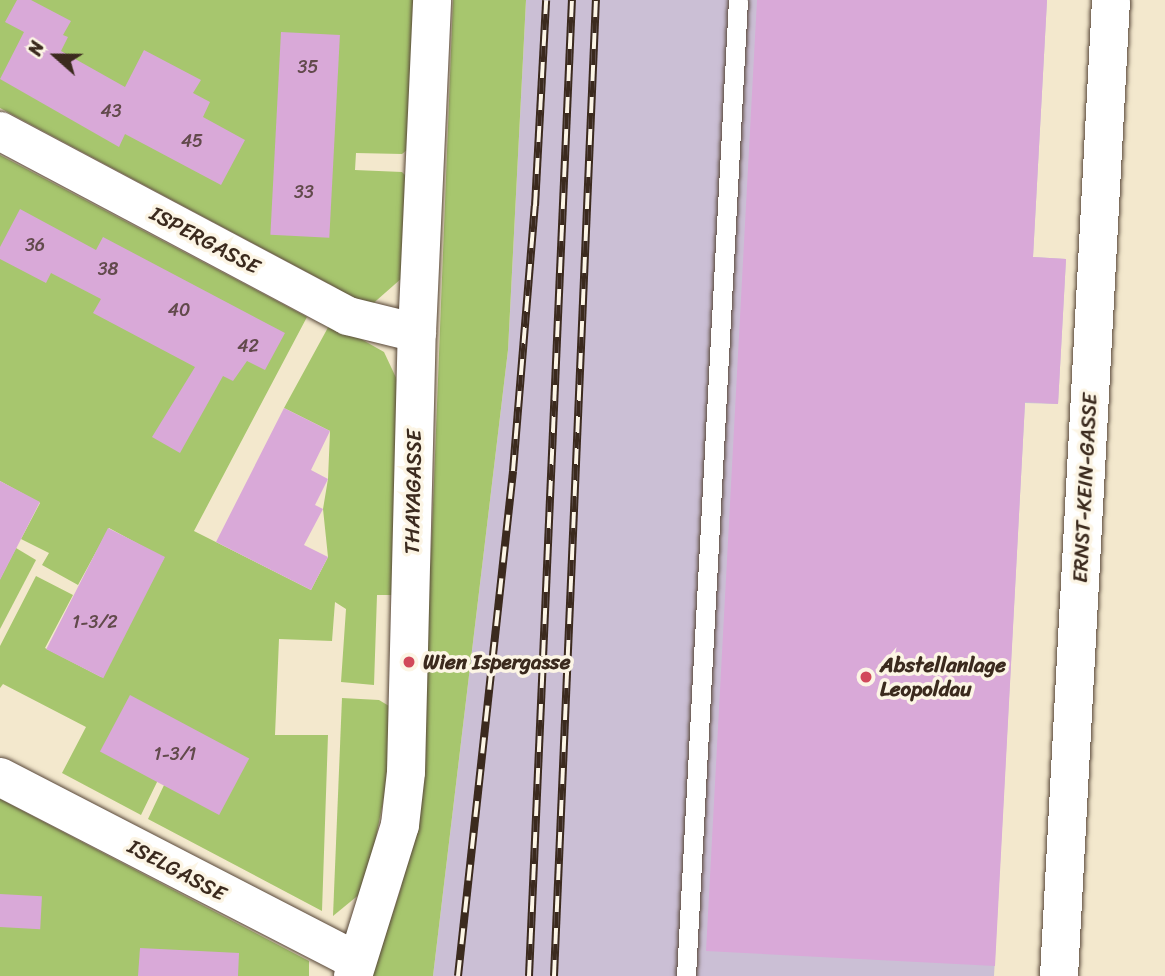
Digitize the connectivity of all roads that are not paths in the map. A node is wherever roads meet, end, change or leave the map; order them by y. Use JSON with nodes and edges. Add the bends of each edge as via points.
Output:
{"nodes":[{"id":1,"x":432,"y":0,"type":"edge"},
{"id":2,"x":738,"y":0,"type":"edge"},
{"id":3,"x":1111,"y":0,"type":"edge"},
{"id":4,"x":0,"y":131,"type":"edge"},
{"id":5,"x":417,"y":333,"type":"junction"},
{"id":6,"x":0,"y":777,"type":"edge"},
{"id":7,"x":355,"y":968,"type":"edge"},
{"id":8,"x":686,"y":976,"type":"edge"},
{"id":9,"x":1059,"y":976,"type":"edge"}],
"edges":[{"from":1,"to":5,"type":"street","name":"THAYAGASSE"},
{"from":2,"to":8,"type":"lane"},
{"from":3,"to":9,"type":"street","name":"ERNST-KEIN-GASSE"},
{"from":4,"to":5,"type":"street","name":"ISPERGASSE","via":[[348,316]]},
{"from":5,"to":7,"type":"street","name":"THAYAGASSE","via":[[406,772],[400,825]]},
{"from":6,"to":7,"type":"street","name":"ISELGASSE"}]}
